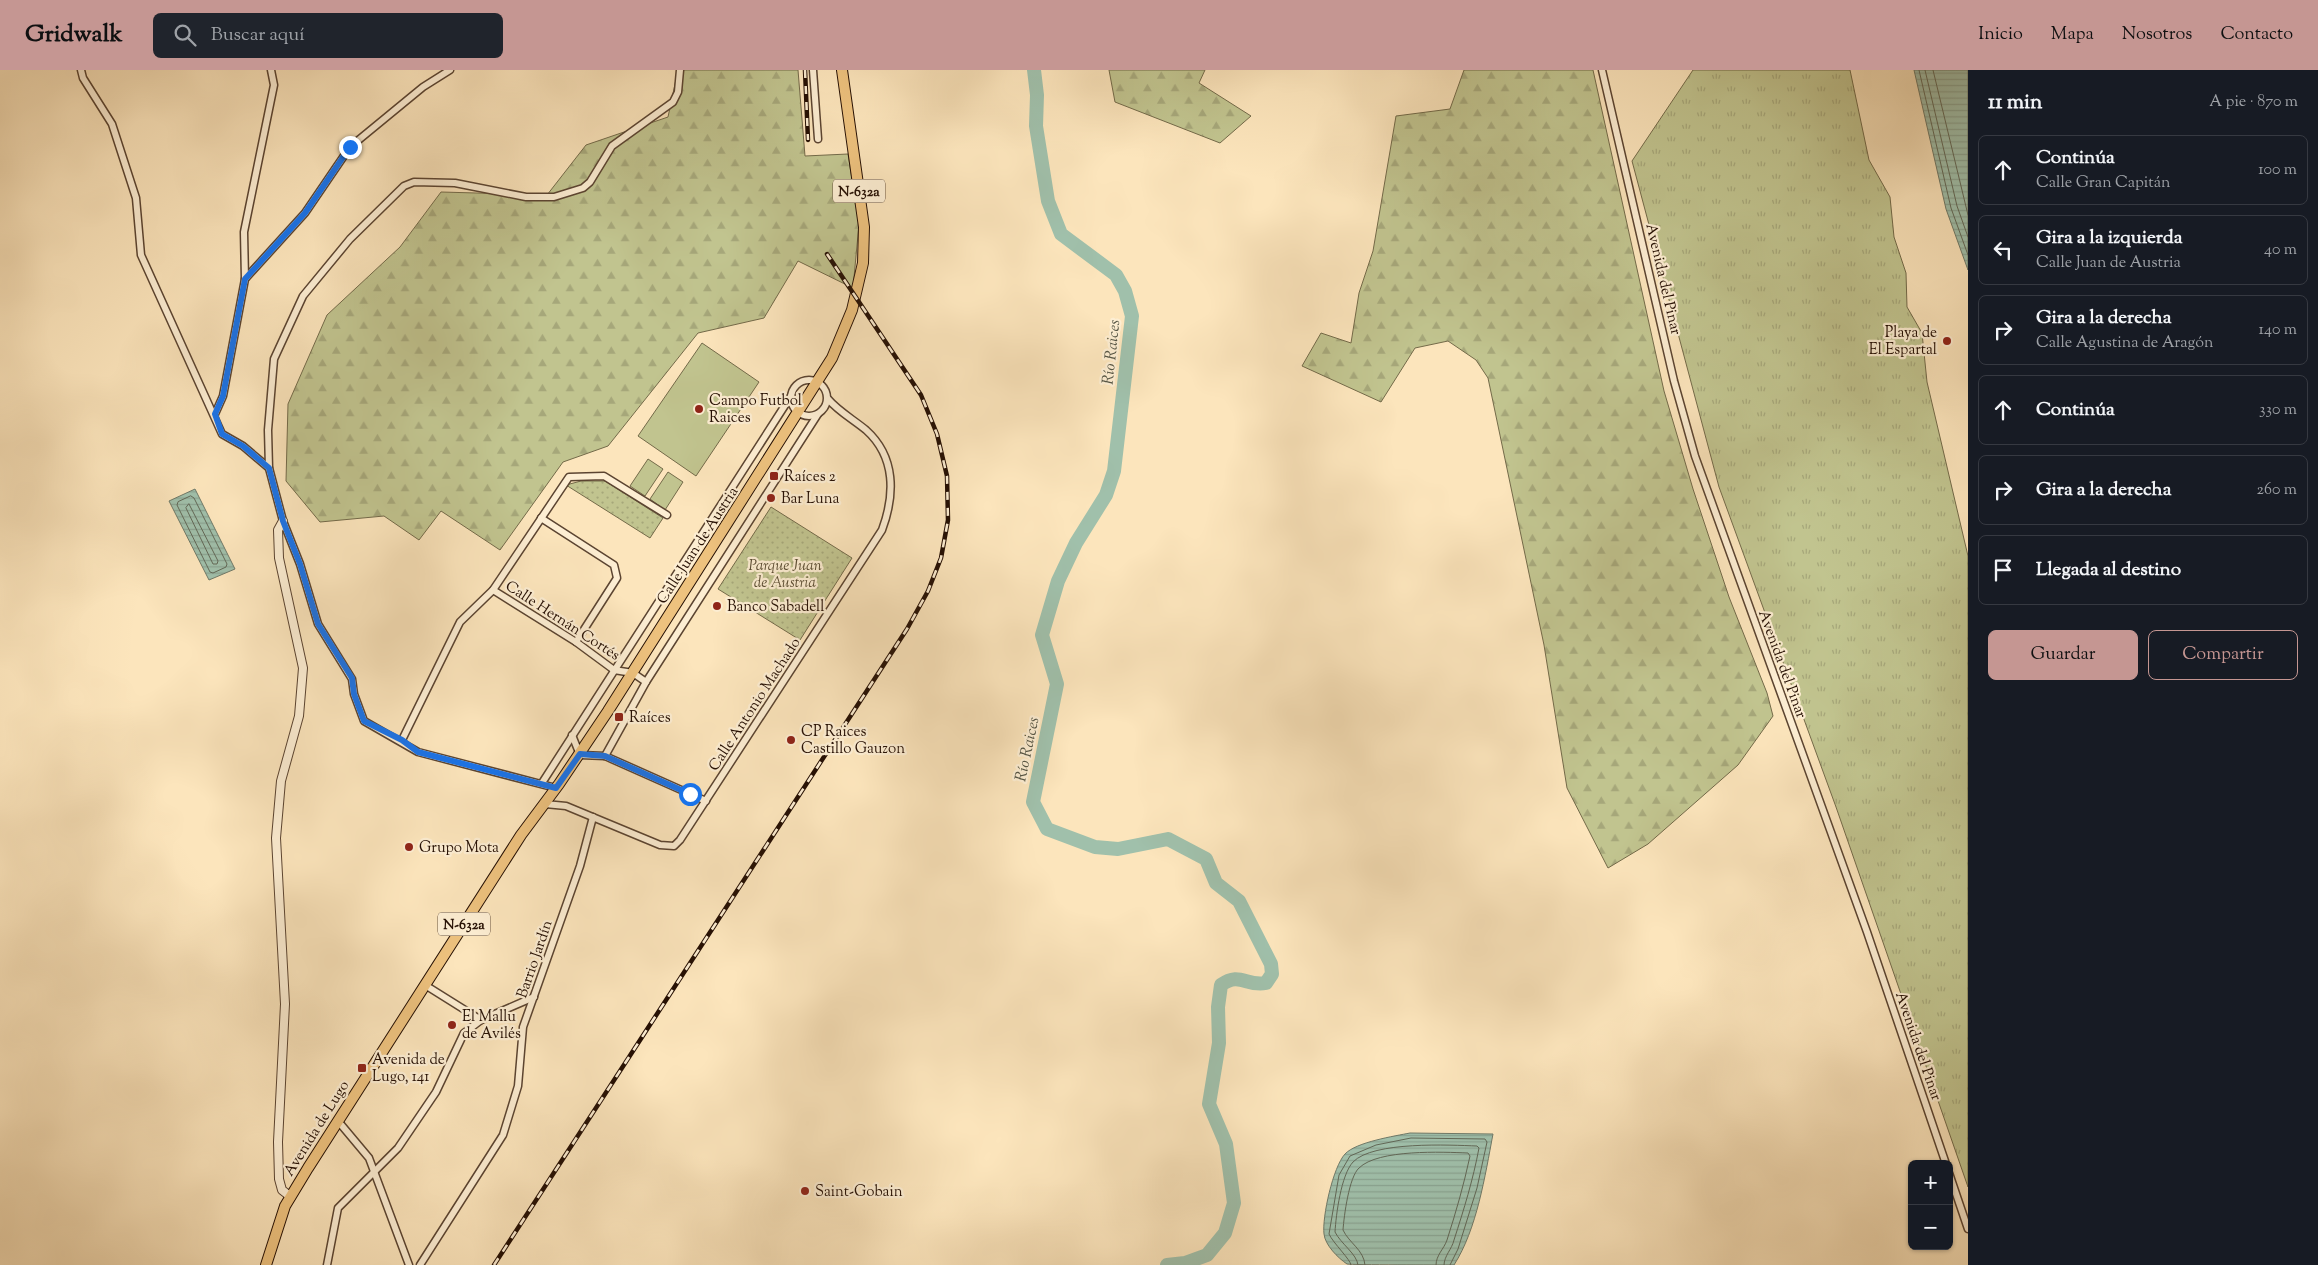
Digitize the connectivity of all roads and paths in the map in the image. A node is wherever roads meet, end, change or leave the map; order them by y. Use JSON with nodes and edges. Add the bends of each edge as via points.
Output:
{"nodes":[{"id":1,"x":80,"y":70,"type":"edge"},
{"id":2,"x":271,"y":70,"type":"edge"},
{"id":3,"x":450,"y":70,"type":"edge"},
{"id":4,"x":680,"y":70,"type":"edge"},
{"id":5,"x":813,"y":70,"type":"edge"},
{"id":6,"x":842,"y":70,"type":"edge"},
{"id":7,"x":1602,"y":70,"type":"edge"},
{"id":8,"x":818,"y":139,"type":"dead end"},
{"id":9,"x":245,"y":279,"type":"junction"},
{"id":10,"x":818,"y":382,"type":"junction"},
{"id":11,"x":791,"y":396,"type":"junction"},
{"id":12,"x":828,"y":398,"type":"junction"},
{"id":13,"x":798,"y":413,"type":"junction"},
{"id":14,"x":215,"y":414,"type":"junction"},
{"id":15,"x":818,"y":414,"type":"junction"},
{"id":16,"x":269,"y":468,"type":"junction"},
{"id":17,"x":667,"y":515,"type":"dead end"},
{"id":18,"x":541,"y":518,"type":"junction"},
{"id":19,"x":283,"y":521,"type":"junction"},
{"id":20,"x":493,"y":590,"type":"junction"},
{"id":21,"x":576,"y":642,"type":"junction"},
{"id":22,"x":614,"y":670,"type":"junction"},
{"id":23,"x":632,"y":673,"type":"junction"},
{"id":24,"x":646,"y":682,"type":"junction"},
{"id":25,"x":572,"y":736,"type":"junction"},
{"id":26,"x":402,"y":740,"type":"junction"},
{"id":27,"x":580,"y":754,"type":"junction"},
{"id":28,"x":605,"y":756,"type":"junction"},
{"id":29,"x":542,"y":783,"type":"junction"},
{"id":30,"x":556,"y":788,"type":"junction"},
{"id":31,"x":706,"y":801,"type":"junction"},
{"id":32,"x":545,"y":804,"type":"junction"},
{"id":33,"x":593,"y":817,"type":"junction"},
{"id":34,"x":425,"y":985,"type":"junction"},
{"id":35,"x":534,"y":997,"type":"junction"},
{"id":36,"x":481,"y":1020,"type":"junction"},
{"id":37,"x":338,"y":1121,"type":"junction"},
{"id":38,"x":1945,"y":1160,"type":"edge"},
{"id":39,"x":374,"y":1174,"type":"junction"},
{"id":40,"x":1953,"y":1185,"type":"edge"},
{"id":41,"x":290,"y":1197,"type":"junction"},
{"id":42,"x":1968,"y":1228,"type":"edge"},
{"id":43,"x":266,"y":1265,"type":"edge"},
{"id":44,"x":327,"y":1265,"type":"edge"},
{"id":45,"x":409,"y":1265,"type":"edge"},
{"id":46,"x":420,"y":1265,"type":"edge"}],
"edges":[{"from":1,"to":14,"type":"street","via":[[112,124],[136,198],[141,255]]},
{"from":2,"to":9,"type":"street","via":[[274,85],[244,232]]},
{"from":3,"to":9,"type":"street","via":[[423,87],[350,147],[305,213]]},
{"from":4,"to":16,"type":"street","via":[[678,92],[673,102],[612,146],[583,188],[554,197],[526,197],[455,183],[414,182],[404,186],[350,239],[303,296],[274,359],[268,430]]},
{"from":5,"to":8,"type":"street"},
{"from":6,"to":10,"type":"main road","name":"Calle Juan de Austria","number":"N-632a","via":[[864,228],[863,263],[852,310]]},
{"from":7,"to":38,"type":"street","name":"Avenida del Pinar","via":[[1674,381],[1695,456],[1864,923]]},
{"from":9,"to":14,"type":"street","via":[[223,396]]},
{"from":10,"to":11,"type":"street","via":[[800,382]]},
{"from":10,"to":12,"type":"street","name":"Calle Antonio Machado"},
{"from":10,"to":13,"type":"main road","name":"Calle Juan de Austria","number":"N-632a"},
{"from":11,"to":13,"type":"street"},
{"from":11,"to":22,"type":"street"},
{"from":12,"to":15,"type":"street","via":[[825,408]]},
{"from":12,"to":31,"type":"street","name":"Calle Antonio Machado","via":[[868,432],[883,453],[892,491],[888,512],[882,530]]},
{"from":13,"to":15,"type":"street"},
{"from":13,"to":23,"type":"main road","name":"Calle Juan de Austria","number":"N-632a"},
{"from":14,"to":16,"type":"street","via":[[222,434],[243,446]]},
{"from":15,"to":24,"type":"street"},
{"from":16,"to":19,"type":"street"},
{"from":17,"to":18,"type":"street","via":[[604,476],[569,477]]},
{"from":18,"to":20,"type":"street"},
{"from":18,"to":21,"type":"street","via":[[614,565],[617,578]]},
{"from":19,"to":26,"type":"street","via":[[318,624],[352,678],[364,721]]},
{"from":19,"to":41,"type":"street","via":[[278,530],[279,558],[303,668],[299,716],[281,781],[276,838],[285,1004],[279,1179],[282,1190]]},
{"from":20,"to":21,"type":"street","name":"Calle Hernán Cortés"},
{"from":20,"to":26,"type":"street","via":[[460,622]]},
{"from":21,"to":22,"type":"street","name":"Calle Hernán Cortés"},
{"from":22,"to":23,"type":"street","name":"Calle Hernán Cortés"},
{"from":22,"to":25,"type":"street"},
{"from":23,"to":24,"type":"street","name":"Calle Hernán Cortés"},
{"from":23,"to":27,"type":"main road","name":"Calle Juan de Austria","number":"N-632a"},
{"from":24,"to":28,"type":"street"},
{"from":25,"to":27,"type":"street"},
{"from":25,"to":29,"type":"street"},
{"from":26,"to":29,"type":"street","via":[[418,752]]},
{"from":27,"to":28,"type":"street"},
{"from":27,"to":30,"type":"main road","name":"Calle Juan de Austria","number":"N-632a"},
{"from":28,"to":31,"type":"street"},
{"from":29,"to":30,"type":"street"},
{"from":30,"to":32,"type":"main road","name":"Avenida de Lugo","number":"N-632a"},
{"from":31,"to":33,"type":"street","name":"Calle Antonio Machado","via":[[674,846],[660,845]]},
{"from":32,"to":33,"type":"street","via":[[566,806]]},
{"from":32,"to":34,"type":"main road","name":"Avenida de Lugo","number":"N-632a","via":[[521,835]]},
{"from":33,"to":35,"type":"street","name":"Barrio Jardín","via":[[580,866]]},
{"from":34,"to":36,"type":"street"},
{"from":34,"to":37,"type":"main road","name":"Avenida de Lugo","number":"N-632a"},
{"from":35,"to":36,"type":"street"},
{"from":35,"to":46,"type":"street","name":"Barrio Jardín","via":[[523,1027],[518,1086],[503,1136]]},
{"from":36,"to":39,"type":"street","via":[[464,1033],[436,1092],[398,1148]]},
{"from":37,"to":39,"type":"street","via":[[369,1158]]},
{"from":37,"to":41,"type":"main road","name":"Avenida de Lugo","number":"N-632a"},
{"from":39,"to":44,"type":"street","via":[[338,1208]]},
{"from":39,"to":45,"type":"street"},
{"from":40,"to":42,"type":"street"},
{"from":41,"to":43,"type":"main road","name":"Avenida de Lugo","number":"N-632a","via":[[271,1243]]}]}
